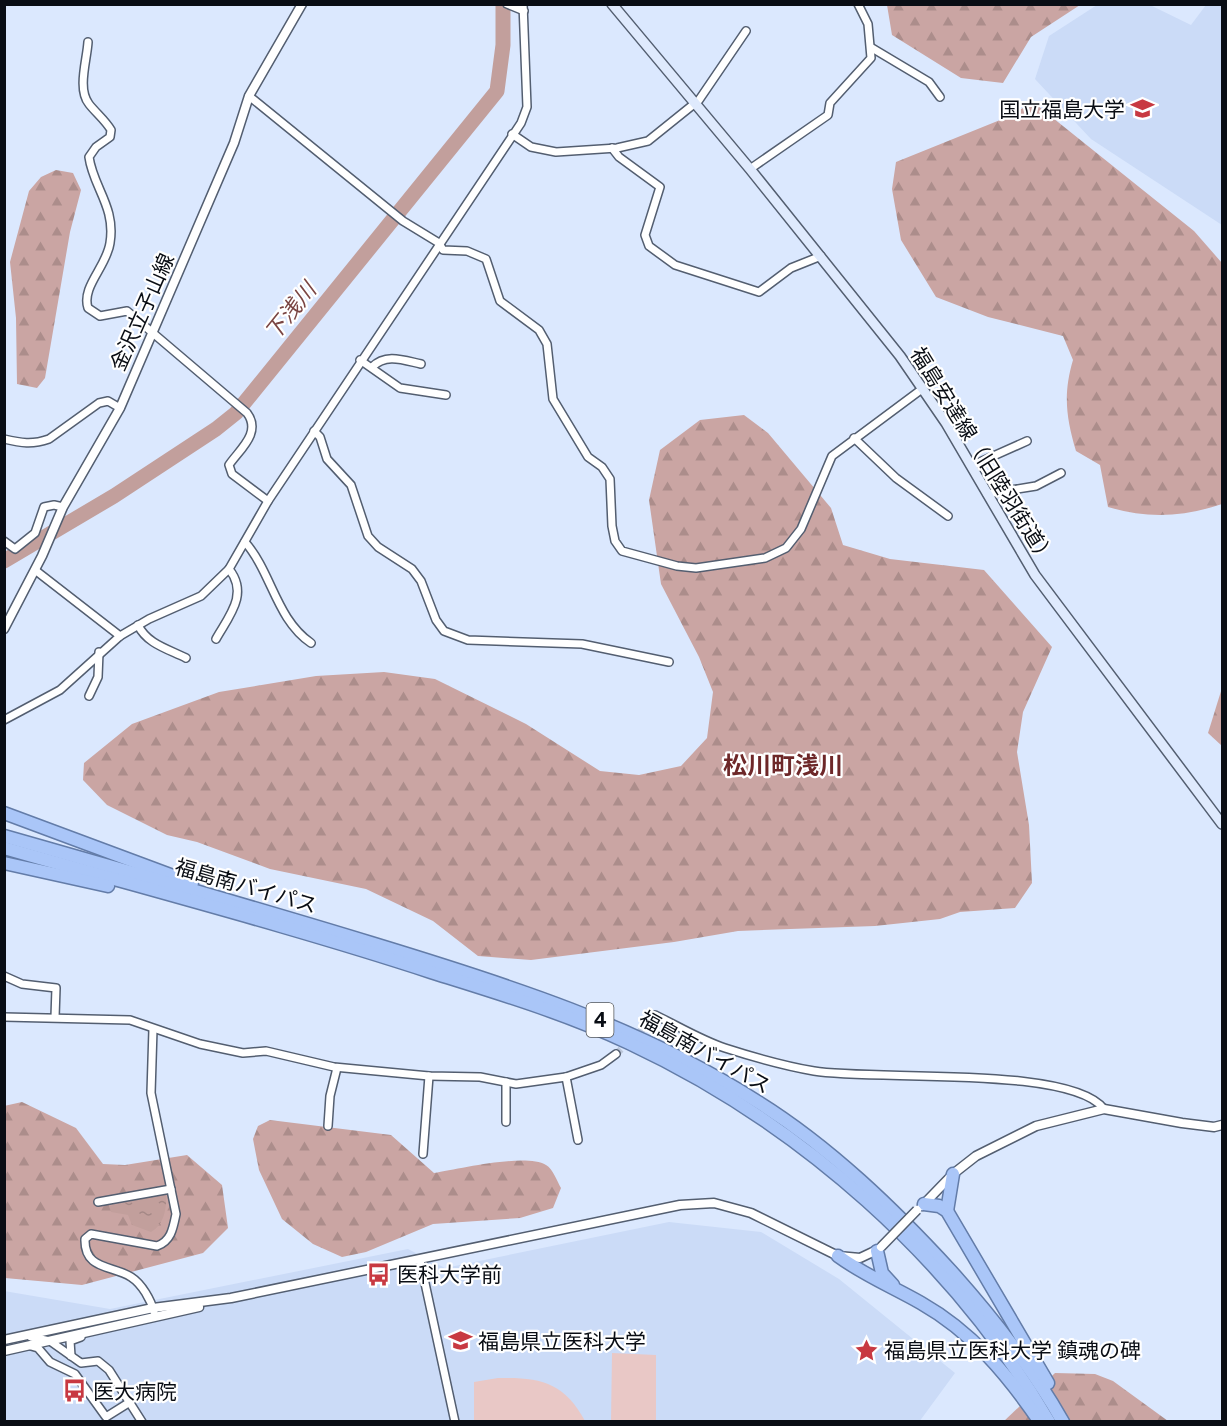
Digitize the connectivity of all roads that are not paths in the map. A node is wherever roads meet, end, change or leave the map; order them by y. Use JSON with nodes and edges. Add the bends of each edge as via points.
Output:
{"nodes":[{"id":1,"x":302,"y":4,"type":"edge"},
{"id":2,"x":612,"y":4,"type":"edge"},
{"id":3,"x":858,"y":4,"type":"edge"},
{"id":4,"x":509,"y":5,"type":"edge"},
{"id":5,"x":523,"y":8,"type":"edge"},
{"id":6,"x":746,"y":31,"type":"dead end"},
{"id":7,"x":88,"y":42,"type":"dead end"},
{"id":8,"x":872,"y":48,"type":"junction"},
{"id":9,"x":249,"y":96,"type":"junction"},
{"id":10,"x":940,"y":97,"type":"dead end"},
{"id":11,"x":693,"y":104,"type":"junction"},
{"id":12,"x":512,"y":134,"type":"junction"},
{"id":13,"x":612,"y":148,"type":"junction"},
{"id":14,"x":750,"y":169,"type":"junction"},
{"id":15,"x":439,"y":243,"type":"junction"},
{"id":16,"x":821,"y":256,"type":"junction"},
{"id":17,"x":153,"y":334,"type":"junction"},
{"id":18,"x":360,"y":360,"type":"junction"},
{"id":19,"x":421,"y":364,"type":"dead end"},
{"id":20,"x":372,"y":367,"type":"junction"},
{"id":21,"x":922,"y":389,"type":"junction"},
{"id":22,"x":446,"y":395,"type":"dead end"},
{"id":23,"x":120,"y":408,"type":"junction"},
{"id":24,"x":314,"y":431,"type":"junction"},
{"id":25,"x":854,"y":438,"type":"junction"},
{"id":26,"x":4,"y":439,"type":"edge"},
{"id":27,"x":1027,"y":441,"type":"dead end"},
{"id":28,"x":971,"y":466,"type":"junction"},
{"id":29,"x":1061,"y":473,"type":"dead end"},
{"id":30,"x":987,"y":494,"type":"junction"},
{"id":31,"x":268,"y":501,"type":"junction"},
{"id":32,"x":62,"y":512,"type":"junction"},
{"id":33,"x":948,"y":516,"type":"dead end"},
{"id":34,"x":4,"y":541,"type":"edge"},
{"id":35,"x":245,"y":542,"type":"junction"},
{"id":36,"x":229,"y":569,"type":"junction"},
{"id":37,"x":35,"y":570,"type":"junction"},
{"id":38,"x":138,"y":625,"type":"junction"},
{"id":39,"x":4,"y":629,"type":"edge"},
{"id":40,"x":120,"y":636,"type":"junction"},
{"id":41,"x":216,"y":639,"type":"dead end"},
{"id":42,"x":311,"y":643,"type":"dead end"},
{"id":43,"x":99,"y":652,"type":"junction"},
{"id":44,"x":186,"y":658,"type":"dead end"},
{"id":45,"x":669,"y":662,"type":"dead end"},
{"id":46,"x":89,"y":696,"type":"dead end"},
{"id":47,"x":4,"y":720,"type":"edge"},
{"id":48,"x":4,"y":813,"type":"edge"},
{"id":49,"x":1222,"y":824,"type":"edge"},
{"id":50,"x":4,"y":836,"type":"edge"},
{"id":51,"x":4,"y":848,"type":"edge"},
{"id":52,"x":4,"y":863,"type":"edge"},
{"id":53,"x":256,"y":918,"type":"junction"},
{"id":54,"x":285,"y":918,"type":"junction"},
{"id":55,"x":4,"y":976,"type":"edge"},
{"id":56,"x":4,"y":1017,"type":"edge"},
{"id":57,"x":55,"y":1017,"type":"junction"},
{"id":58,"x":646,"y":1026,"type":"tunnel mouth"},
{"id":59,"x":153,"y":1029,"type":"junction"},
{"id":60,"x":616,"y":1054,"type":"tunnel mouth"},
{"id":61,"x":337,"y":1068,"type":"junction"},
{"id":62,"x":429,"y":1076,"type":"junction"},
{"id":63,"x":566,"y":1077,"type":"junction"},
{"id":64,"x":506,"y":1082,"type":"junction"},
{"id":65,"x":1104,"y":1109,"type":"junction"},
{"id":66,"x":506,"y":1122,"type":"dead end"},
{"id":67,"x":1222,"y":1125,"type":"edge"},
{"id":68,"x":328,"y":1126,"type":"dead end"},
{"id":69,"x":578,"y":1140,"type":"dead end"},
{"id":70,"x":423,"y":1154,"type":"dead end"},
{"id":71,"x":953,"y":1174,"type":"junction"},
{"id":72,"x":171,"y":1189,"type":"junction"},
{"id":73,"x":98,"y":1202,"type":"dead end"},
{"id":74,"x":921,"y":1207,"type":"junction"},
{"id":75,"x":947,"y":1211,"type":"junction"},
{"id":76,"x":879,"y":1249,"type":"junction"},
{"id":77,"x":838,"y":1256,"type":"junction"},
{"id":78,"x":420,"y":1260,"type":"junction"},
{"id":79,"x":922,"y":1304,"type":"junction"},
{"id":80,"x":154,"y":1313,"type":"junction"},
{"id":81,"x":56,"y":1328,"type":"junction"},
{"id":82,"x":105,"y":1328,"type":"junction"},
{"id":83,"x":4,"y":1341,"type":"edge"},
{"id":84,"x":47,"y":1341,"type":"junction"},
{"id":85,"x":31,"y":1346,"type":"junction"},
{"id":86,"x":4,"y":1351,"type":"edge"},
{"id":87,"x":71,"y":1356,"type":"junction"},
{"id":88,"x":52,"y":1362,"type":"junction"},
{"id":89,"x":130,"y":1402,"type":"junction"},
{"id":90,"x":140,"y":1418,"type":"edge"},
{"id":91,"x":455,"y":1422,"type":"edge"},
{"id":92,"x":1040,"y":1422,"type":"edge"},
{"id":93,"x":1049,"y":1422,"type":"edge"},
{"id":94,"x":1063,"y":1422,"type":"edge"},
{"id":95,"x":1068,"y":1422,"type":"edge"}],
"edges":[{"from":1,"to":9,"type":"street","name":"金沢立子山線"},
{"from":2,"to":11,"type":"main road","name":"福島安達線（旧陸羽街道）"},
{"from":3,"to":8,"type":"street","via":[[868,24]]},
{"from":4,"to":5,"type":"street"},
{"from":5,"to":12,"type":"street","via":[[526,107]]},
{"from":6,"to":11,"type":"street"},
{"from":7,"to":17,"type":"street","via":[[85,95],[111,130],[110,137],[89,157],[110,216],[110,242],[106,260],[86,293],[86,301],[88,308],[100,316],[127,311]]},
{"from":8,"to":10,"type":"street","via":[[929,82]]},
{"from":8,"to":14,"type":"street","via":[[871,58],[830,103],[828,115]]},
{"from":9,"to":15,"type":"street","via":[[403,221]]},
{"from":9,"to":17,"type":"street","name":"金沢立子山線","via":[[234,143]]},
{"from":11,"to":13,"type":"street","via":[[648,141]]},
{"from":11,"to":14,"type":"main road","name":"福島安達線（旧陸羽街道）"},
{"from":12,"to":13,"type":"street","via":[[531,147],[556,152]]},
{"from":12,"to":15,"type":"street"},
{"from":13,"to":16,"type":"street","via":[[660,187],[645,235],[649,246],[675,265],[759,292],[791,268]]},
{"from":14,"to":16,"type":"main road","name":"福島安達線（旧陸羽街道）"},
{"from":15,"to":18,"type":"street"},
{"from":15,"to":25,"type":"street","via":[[443,250],[467,251],[486,259],[500,301],[539,330],[547,344],[554,399],[588,457],[610,478],[612,526],[622,551],[696,568],[765,558],[786,548],[801,529],[832,456]]},
{"from":16,"to":21,"type":"main road","name":"福島安達線（旧陸羽街道）"},
{"from":17,"to":23,"type":"street","name":"金沢立子山線"},
{"from":17,"to":31,"type":"street","via":[[247,412],[250,437],[229,465],[232,474]]},
{"from":18,"to":20,"type":"street"},
{"from":18,"to":24,"type":"street"},
{"from":19,"to":20,"type":"street","via":[[387,358]]},
{"from":20,"to":22,"type":"street","via":[[400,388]]},
{"from":21,"to":25,"type":"street"},
{"from":21,"to":28,"type":"main road","name":"福島安達線（旧陸羽街道）"},
{"from":23,"to":26,"type":"street","via":[[108,400],[99,402],[40,442],[25,444]]},
{"from":23,"to":32,"type":"street","name":"金沢立子山線"},
{"from":24,"to":31,"type":"street"},
{"from":24,"to":45,"type":"street","via":[[320,436],[330,465],[351,485],[369,536],[378,547],[412,569],[444,631],[468,640],[582,644]]},
{"from":25,"to":33,"type":"street","via":[[896,478]]},
{"from":27,"to":28,"type":"street"},
{"from":28,"to":30,"type":"main road","name":"福島安達線（旧陸羽街道）"},
{"from":29,"to":30,"type":"street","via":[[1036,486]]},
{"from":30,"to":49,"type":"main road","name":"福島安達線（旧陸羽街道）","via":[[1035,575]]},
{"from":31,"to":35,"type":"street"},
{"from":32,"to":34,"type":"street","via":[[54,505],[44,507],[35,533],[15,549]]},
{"from":32,"to":37,"type":"street","name":"金沢立子山線"},
{"from":35,"to":36,"type":"street"},
{"from":35,"to":42,"type":"street","via":[[259,561],[290,625]]},
{"from":36,"to":38,"type":"street","via":[[201,596]]},
{"from":36,"to":41,"type":"street","via":[[238,585],[238,595]]},
{"from":37,"to":39,"type":"street","name":"金沢立子山線"},
{"from":37,"to":40,"type":"street"},
{"from":38,"to":40,"type":"street"},
{"from":38,"to":44,"type":"street","via":[[151,642]]},
{"from":40,"to":43,"type":"street"},
{"from":43,"to":46,"type":"street","via":[[98,677]]},
{"from":43,"to":47,"type":"street","via":[[60,690]]},
{"from":48,"to":54,"type":"highway"},
{"from":50,"to":54,"type":"highway","name":"福島南バイパス","number":"4"},
{"from":51,"to":53,"type":"highway","name":"福島南バイパス","number":"4"},
{"from":52,"to":53,"type":"highway"},
{"from":53,"to":93,"type":"highway","name":"福島南バイパス","number":"4","via":[[563,1014],[629,1043],[740,1104],[845,1184],[924,1257],[1003,1350]]},
{"from":54,"to":94,"type":"highway","name":"福島南バイパス","number":"4","via":[[457,969],[569,1008],[671,1053],[761,1104],[846,1170],[916,1233],[988,1314]]},
{"from":55,"to":57,"type":"street","via":[[22,984],[56,988]]},
{"from":56,"to":57,"type":"street"},
{"from":57,"to":59,"type":"street","via":[[130,1020]]},
{"from":58,"to":65,"type":"street","via":[[655,1015],[724,1048],[813,1071],[964,1075],[1077,1092]]},
{"from":59,"to":61,"type":"street","via":[[223,1050],[266,1051]]},
{"from":59,"to":72,"type":"street","via":[[151,1093]]},
{"from":60,"to":63,"type":"street","via":[[601,1065]]},
{"from":61,"to":62,"type":"street"},
{"from":61,"to":68,"type":"street"},
{"from":62,"to":64,"type":"street"},
{"from":62,"to":70,"type":"street"},
{"from":63,"to":64,"type":"street"},
{"from":63,"to":69,"type":"street"},
{"from":64,"to":66,"type":"street"},
{"from":65,"to":67,"type":"street","via":[[1182,1123]]},
{"from":65,"to":71,"type":"street","via":[[1036,1126],[1000,1142]]},
{"from":71,"to":74,"type":"street"},
{"from":71,"to":75,"type":"highway"},
{"from":72,"to":73,"type":"street"},
{"from":72,"to":80,"type":"street","via":[[176,1214],[164,1244],[150,1247],[91,1234],[86,1239],[89,1256],[99,1265],[138,1282]]},
{"from":74,"to":75,"type":"highway","via":[[939,1206]]},
{"from":74,"to":76,"type":"street","bridge":true},
{"from":75,"to":95,"type":"highway"},
{"from":76,"to":77,"type":"street","via":[[860,1258]]},
{"from":76,"to":79,"type":"highway","via":[[882,1274],[887,1281]]},
{"from":77,"to":78,"type":"street","via":[[751,1214],[714,1203],[670,1207]]},
{"from":77,"to":79,"type":"highway"},
{"from":78,"to":80,"type":"street"},
{"from":78,"to":91,"type":"street"},
{"from":79,"to":92,"type":"highway","via":[[991,1357]]},
{"from":80,"to":81,"type":"street"},
{"from":80,"to":82,"type":"street"},
{"from":81,"to":83,"type":"street"},
{"from":81,"to":84,"type":"street"},
{"from":82,"to":84,"type":"street"},
{"from":82,"to":87,"type":"street","via":[[70,1341]]},
{"from":83,"to":84,"type":"street","via":[[35,1337]]},
{"from":84,"to":85,"type":"street"},
{"from":84,"to":87,"type":"street"},
{"from":84,"to":88,"type":"street"},
{"from":85,"to":86,"type":"street"},
{"from":85,"to":88,"type":"street"},
{"from":87,"to":89,"type":"street","via":[[81,1363],[98,1361],[109,1370]]},
{"from":88,"to":89,"type":"street","via":[[75,1374],[106,1417]]},
{"from":89,"to":90,"type":"street"}]}
